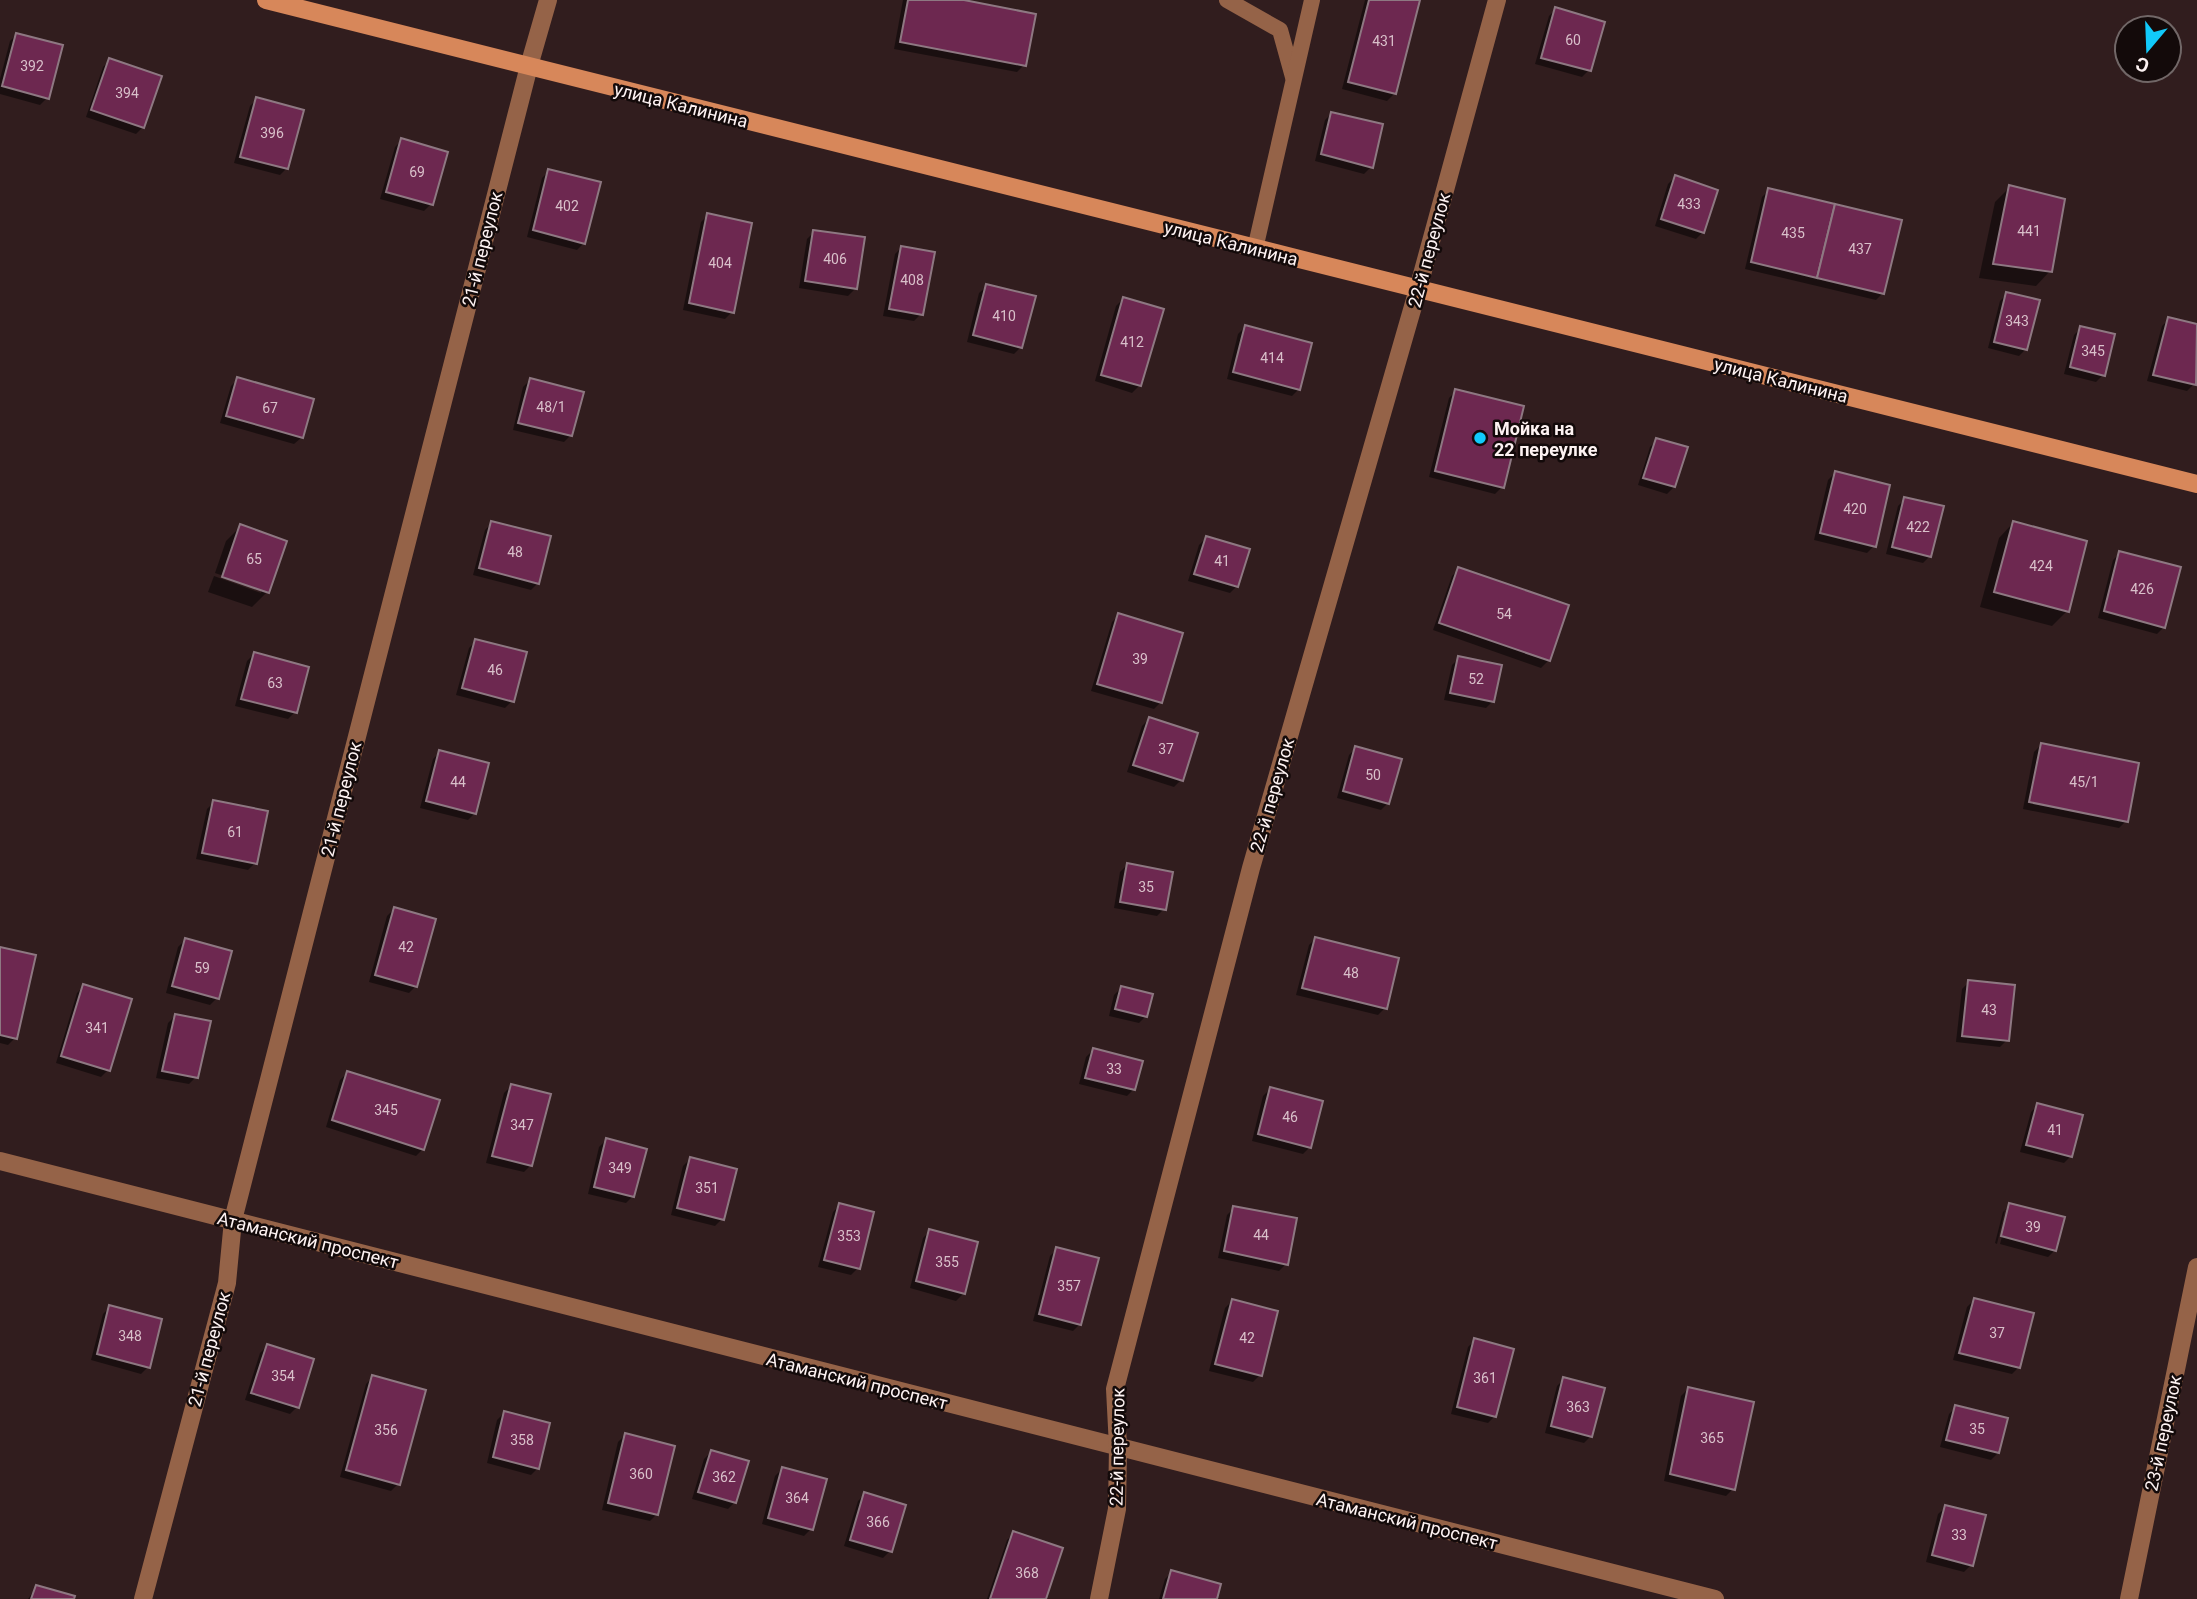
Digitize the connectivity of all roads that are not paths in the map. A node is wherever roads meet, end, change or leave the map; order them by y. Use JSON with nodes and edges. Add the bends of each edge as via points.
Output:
{"nodes":[{"id":1,"x":266,"y":0,"type":"edge"},
{"id":2,"x":548,"y":0,"type":"edge"},
{"id":3,"x":1227,"y":0,"type":"edge"},
{"id":4,"x":1312,"y":0,"type":"edge"},
{"id":5,"x":1497,"y":0,"type":"edge"},
{"id":6,"x":529,"y":66,"type":"junction"},
{"id":7,"x":1294,"y":79,"type":"junction"},
{"id":8,"x":1255,"y":249,"type":"junction"},
{"id":9,"x":1418,"y":289,"type":"junction"},
{"id":10,"x":2197,"y":484,"type":"edge"},
{"id":11,"x":0,"y":1161,"type":"edge"},
{"id":12,"x":233,"y":1220,"type":"junction"},
{"id":13,"x":2197,"y":1267,"type":"edge"},
{"id":14,"x":1118,"y":1447,"type":"junction"},
{"id":15,"x":143,"y":1599,"type":"edge"},
{"id":16,"x":1099,"y":1599,"type":"edge"},
{"id":17,"x":1715,"y":1599,"type":"edge"},
{"id":18,"x":2129,"y":1599,"type":"edge"}],
"edges":[{"from":1,"to":6,"type":"main road","name":"улица Калинина"},
{"from":2,"to":6,"type":"street","name":"21-й переулок"},
{"from":3,"to":7,"type":"lane","via":[[1280,30]]},
{"from":4,"to":7,"type":"lane"},
{"from":5,"to":9,"type":"street","name":"22-й переулок"},
{"from":6,"to":8,"type":"main road","name":"улица Калинина"},
{"from":6,"to":12,"type":"street","name":"21-й переулок"},
{"from":7,"to":8,"type":"lane"},
{"from":8,"to":9,"type":"main road","name":"улица Калинина"},
{"from":9,"to":10,"type":"main road","name":"улица Калинина"},
{"from":9,"to":14,"type":"street","name":"22-й переулок","via":[[1251,868],[1115,1389]]},
{"from":11,"to":12,"type":"street","name":"Атаманский проспект"},
{"from":12,"to":14,"type":"street","name":"Атаманский проспект"},
{"from":12,"to":15,"type":"street","name":"21-й переулок","via":[[226,1283]]},
{"from":13,"to":18,"type":"street","name":"23-й переулок"},
{"from":14,"to":16,"type":"street","name":"22-й переулок","via":[[1117,1510]]},
{"from":14,"to":17,"type":"street","name":"Атаманский проспект"}]}
